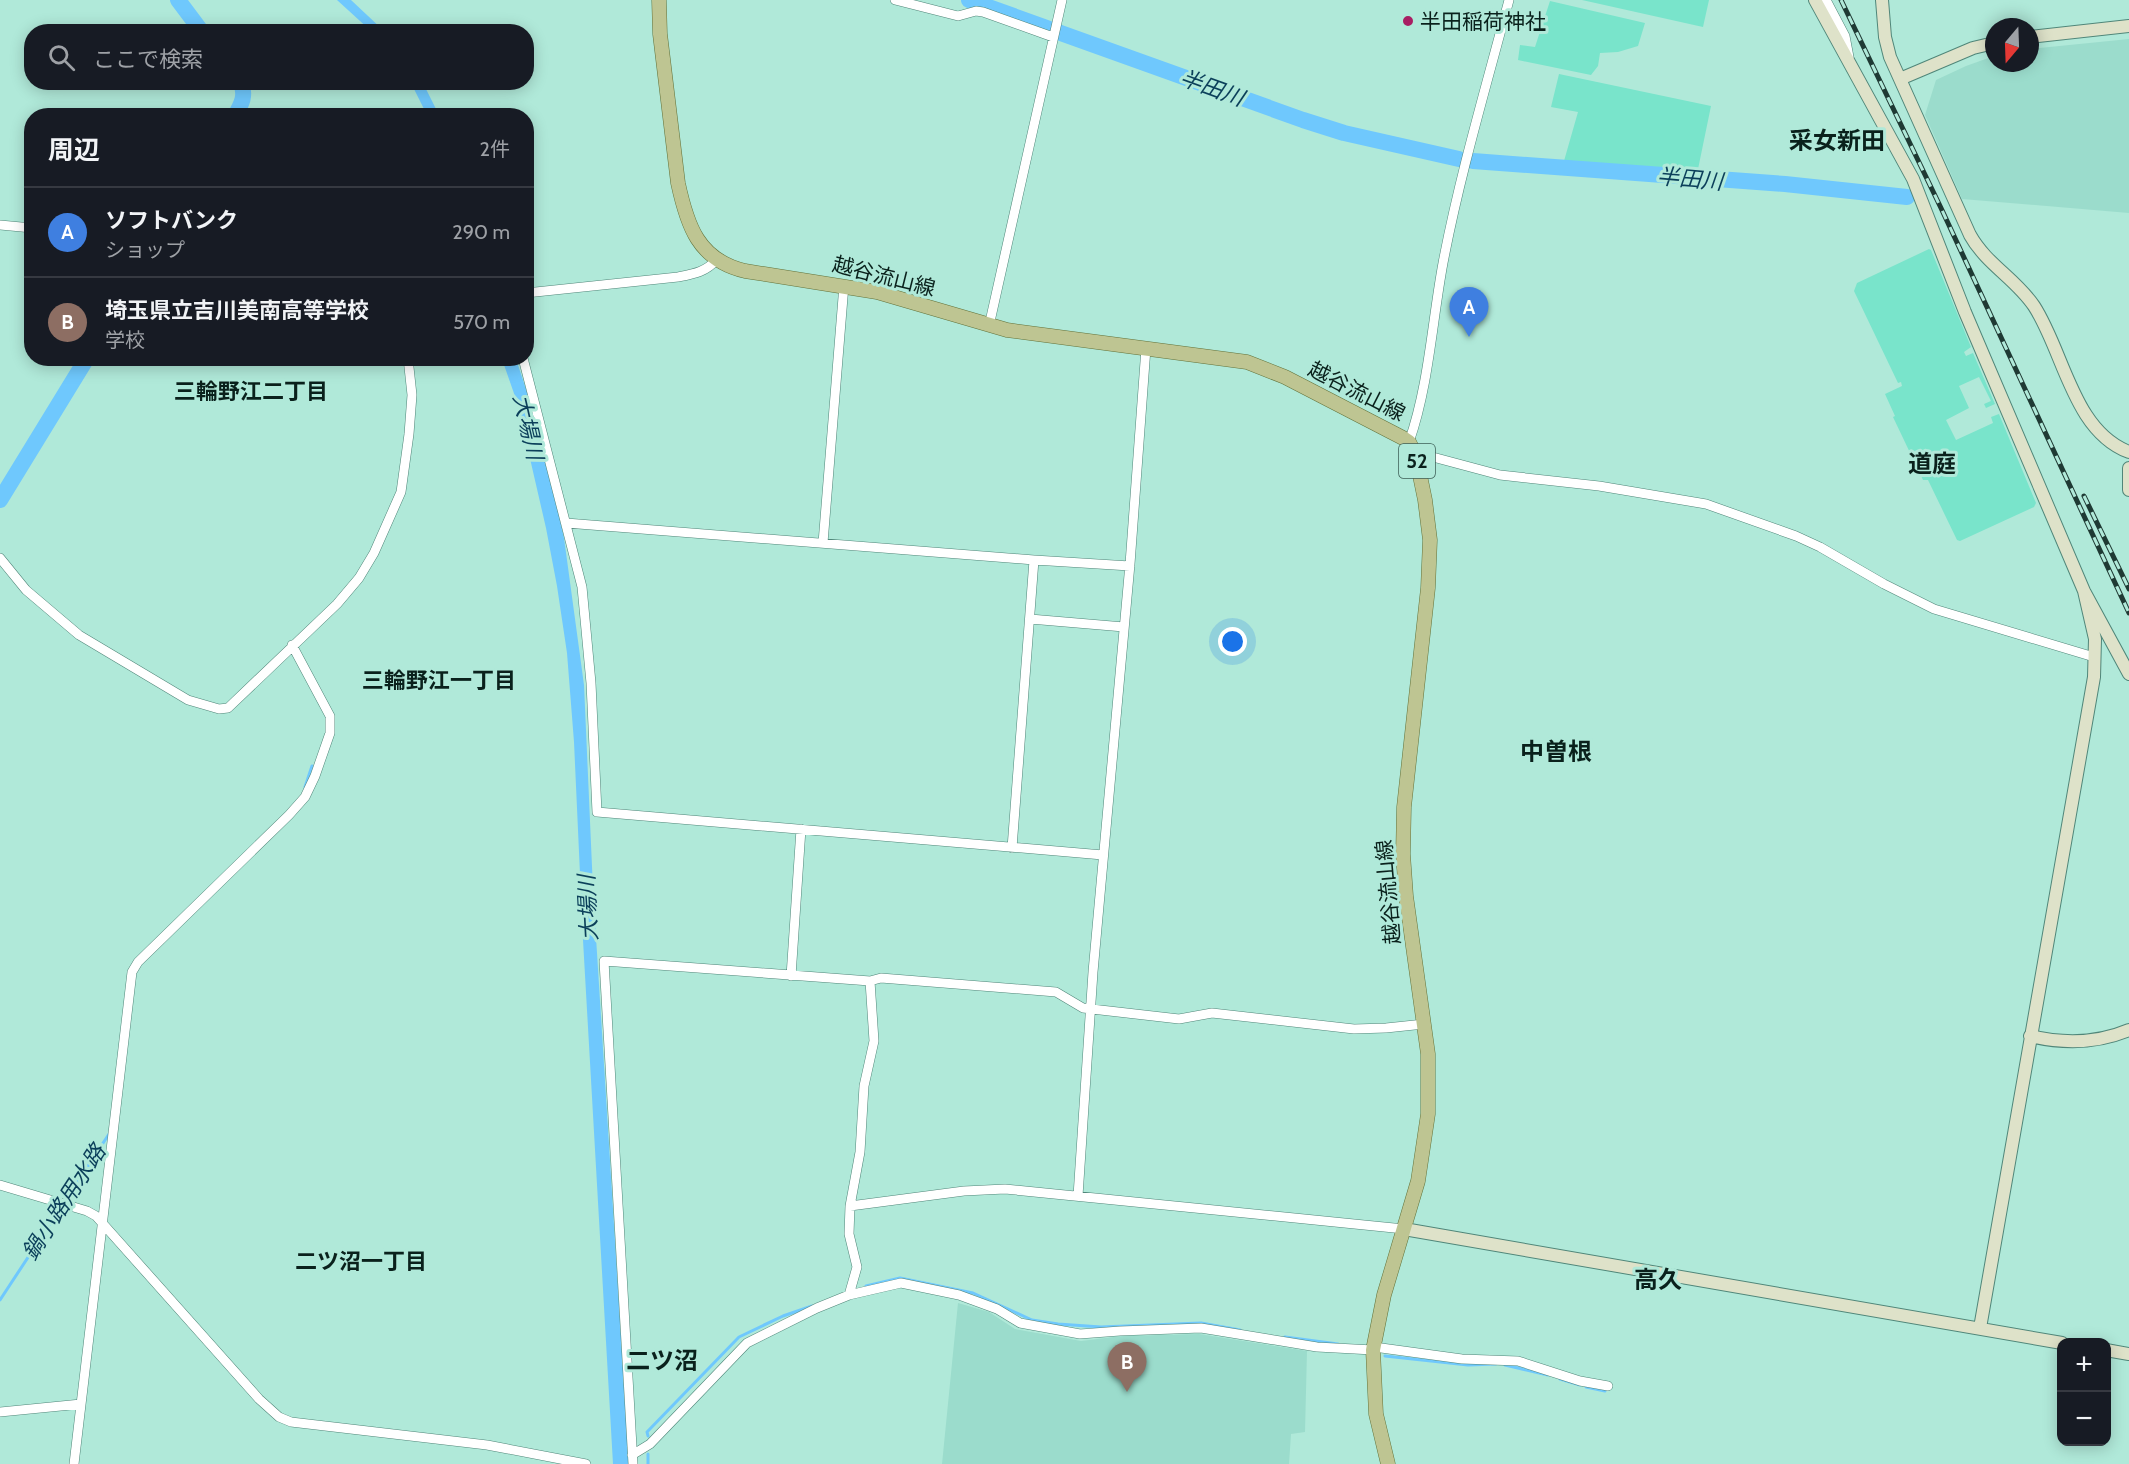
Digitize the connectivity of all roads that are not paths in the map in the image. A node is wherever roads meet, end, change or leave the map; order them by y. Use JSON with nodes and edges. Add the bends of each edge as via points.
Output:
{"nodes":[{"id":1,"x":659,"y":0,"type":"edge"},
{"id":2,"x":895,"y":0,"type":"edge"},
{"id":3,"x":1062,"y":0,"type":"edge"},
{"id":4,"x":1509,"y":0,"type":"edge"},
{"id":5,"x":1815,"y":0,"type":"edge"},
{"id":6,"x":1826,"y":0,"type":"edge"},
{"id":7,"x":1882,"y":0,"type":"edge"},
{"id":8,"x":2129,"y":26,"type":"edge"},
{"id":9,"x":1054,"y":33,"type":"junction"},
{"id":10,"x":2039,"y":36,"type":"edge"},
{"id":11,"x":1985,"y":45,"type":"edge"},
{"id":12,"x":1851,"y":65,"type":"junction"},
{"id":13,"x":1900,"y":79,"type":"junction"},
{"id":14,"x":0,"y":225,"type":"edge"},
{"id":15,"x":24,"y":227,"type":"edge"},
{"id":16,"x":716,"y":260,"type":"junction"},
{"id":17,"x":844,"y":285,"type":"junction"},
{"id":18,"x":534,"y":292,"type":"edge"},
{"id":19,"x":988,"y":326,"type":"junction"},
{"id":20,"x":1146,"y":348,"type":"junction"},
{"id":21,"x":409,"y":366,"type":"edge"},
{"id":22,"x":525,"y":366,"type":"edge"},
{"id":23,"x":1412,"y":447,"type":"junction"},
{"id":24,"x":2129,"y":452,"type":"edge"},
{"id":25,"x":2129,"y":468,"type":"edge"},
{"id":26,"x":2129,"y":490,"type":"edge"},
{"id":27,"x":566,"y":523,"type":"junction"},
{"id":28,"x":823,"y":543,"type":"junction"},
{"id":29,"x":0,"y":558,"type":"edge"},
{"id":30,"x":1034,"y":560,"type":"junction"},
{"id":31,"x":1130,"y":566,"type":"junction"},
{"id":32,"x":2084,"y":591,"type":"junction"},
{"id":33,"x":1030,"y":619,"type":"junction"},
{"id":34,"x":1124,"y":627,"type":"junction"},
{"id":35,"x":292,"y":645,"type":"junction"},
{"id":36,"x":2094,"y":657,"type":"junction"},
{"id":37,"x":2129,"y":674,"type":"edge"},
{"id":38,"x":801,"y":829,"type":"junction"},
{"id":39,"x":1012,"y":848,"type":"junction"},
{"id":40,"x":1103,"y":855,"type":"junction"},
{"id":41,"x":791,"y":976,"type":"junction"},
{"id":42,"x":870,"y":981,"type":"junction"},
{"id":43,"x":1092,"y":1010,"type":"junction"},
{"id":44,"x":1424,"y":1024,"type":"junction"},
{"id":45,"x":2129,"y":1030,"type":"edge"},
{"id":46,"x":2030,"y":1036,"type":"junction"},
{"id":47,"x":0,"y":1185,"type":"edge"},
{"id":48,"x":1078,"y":1196,"type":"junction"},
{"id":49,"x":850,"y":1206,"type":"junction"},
{"id":50,"x":103,"y":1223,"type":"junction"},
{"id":51,"x":1404,"y":1228,"type":"junction"},
{"id":52,"x":850,"y":1292,"type":"junction"},
{"id":53,"x":1980,"y":1328,"type":"junction"},
{"id":54,"x":2057,"y":1341,"type":"edge"},
{"id":55,"x":1374,"y":1349,"type":"junction"},
{"id":56,"x":2111,"y":1351,"type":"edge"},
{"id":57,"x":2129,"y":1354,"type":"edge"},
{"id":58,"x":1608,"y":1386,"type":"dead end"},
{"id":59,"x":81,"y":1404,"type":"junction"},
{"id":60,"x":0,"y":1412,"type":"edge"},
{"id":61,"x":632,"y":1460,"type":"edge"},
{"id":62,"x":74,"y":1464,"type":"edge"},
{"id":63,"x":586,"y":1464,"type":"edge"},
{"id":64,"x":1388,"y":1464,"type":"edge"}],
"edges":[{"from":1,"to":16,"type":"main road","name":"越谷流山線","number":"52","via":[[681,199],[694,232],[705,251]]},
{"from":2,"to":9,"type":"street","via":[[958,16],[983,12]]},
{"from":3,"to":9,"type":"street"},
{"from":4,"to":23,"type":"street","via":[[1443,262]]},
{"from":5,"to":12,"type":"street"},
{"from":6,"to":12,"type":"street","via":[[1845,36]]},
{"from":7,"to":13,"type":"street","via":[[1887,49]]},
{"from":8,"to":10,"type":"street"},
{"from":9,"to":19,"type":"street"},
{"from":11,"to":13,"type":"street"},
{"from":12,"to":32,"type":"street","via":[[1912,178]]},
{"from":13,"to":24,"type":"street","via":[[1977,248],[2034,307],[2088,419],[2111,443]]},
{"from":14,"to":15,"type":"street"},
{"from":16,"to":17,"type":"main road","name":"越谷流山線","number":"52","via":[[745,271]]},
{"from":16,"to":18,"type":"street","via":[[699,272],[678,277]]},
{"from":17,"to":19,"type":"main road","name":"越谷流山線","number":"52"},
{"from":17,"to":28,"type":"street"},
{"from":19,"to":20,"type":"main road","name":"越谷流山線","number":"52"},
{"from":20,"to":23,"type":"main road","name":"越谷流山線","number":"52","via":[[1260,366]]},
{"from":20,"to":31,"type":"street"},
{"from":21,"to":35,"type":"street","via":[[412,395],[401,492],[359,578]]},
{"from":22,"to":27,"type":"street"},
{"from":23,"to":36,"type":"street","via":[[1500,475],[1589,484],[1707,504],[1820,547],[1934,609]]},
{"from":23,"to":44,"type":"main road","name":"越谷流山線","number":"52","via":[[1425,500],[1431,553],[1404,807],[1403,854]]},
{"from":25,"to":26,"type":"street"},
{"from":27,"to":28,"type":"street"},
{"from":27,"to":38,"type":"street","via":[[582,587],[597,812]]},
{"from":28,"to":30,"type":"street"},
{"from":29,"to":35,"type":"street","via":[[26,590],[79,635],[198,704],[228,708]]},
{"from":30,"to":31,"type":"street"},
{"from":30,"to":33,"type":"street"},
{"from":31,"to":34,"type":"street"},
{"from":32,"to":36,"type":"street","via":[[2095,639]]},
{"from":32,"to":37,"type":"street"},
{"from":33,"to":34,"type":"street"},
{"from":33,"to":39,"type":"street"},
{"from":34,"to":40,"type":"street"},
{"from":35,"to":50,"type":"street","via":[[330,716],[330,733],[315,776],[295,809],[132,972]]},
{"from":36,"to":46,"type":"street","via":[[2092,689]]},
{"from":38,"to":39,"type":"street"},
{"from":38,"to":41,"type":"street"},
{"from":39,"to":40,"type":"street"},
{"from":40,"to":43,"type":"street"},
{"from":41,"to":42,"type":"street"},
{"from":41,"to":61,"type":"street","via":[[604,962]]},
{"from":42,"to":43,"type":"street","via":[[881,978],[1056,992]]},
{"from":42,"to":49,"type":"street","via":[[874,1041],[864,1086],[860,1152]]},
{"from":43,"to":44,"type":"street","via":[[1179,1019],[1212,1013],[1354,1029]]},
{"from":43,"to":48,"type":"street"},
{"from":44,"to":51,"type":"main road","name":"越谷流山線","number":"52","via":[[1428,1114],[1418,1181]]},
{"from":45,"to":46,"type":"street","via":[[2112,1037],[2071,1042]]},
{"from":46,"to":53,"type":"street"},
{"from":47,"to":50,"type":"street","via":[[87,1211]]},
{"from":48,"to":49,"type":"street","via":[[1005,1189]]},
{"from":48,"to":51,"type":"street"},
{"from":49,"to":52,"type":"street","via":[[849,1234],[857,1267]]},
{"from":50,"to":59,"type":"street"},
{"from":50,"to":63,"type":"street","via":[[259,1400],[285,1419],[321,1427],[487,1445]]},
{"from":51,"to":53,"type":"street"},
{"from":51,"to":55,"type":"main road","name":"越谷流山線","number":"52","via":[[1384,1295]]},
{"from":52,"to":55,"type":"street","via":[[901,1283],[959,1295],[997,1309],[1020,1323],[1080,1334],[1201,1328],[1317,1347]]},
{"from":52,"to":61,"type":"street","via":[[747,1343]]},
{"from":53,"to":54,"type":"street"},
{"from":55,"to":58,"type":"street","via":[[1462,1359],[1518,1360]]},
{"from":55,"to":64,"type":"main road","name":"越谷流山線","number":"52","via":[[1376,1414]]},
{"from":56,"to":57,"type":"street"},
{"from":59,"to":60,"type":"street"},
{"from":59,"to":62,"type":"street"}]}
